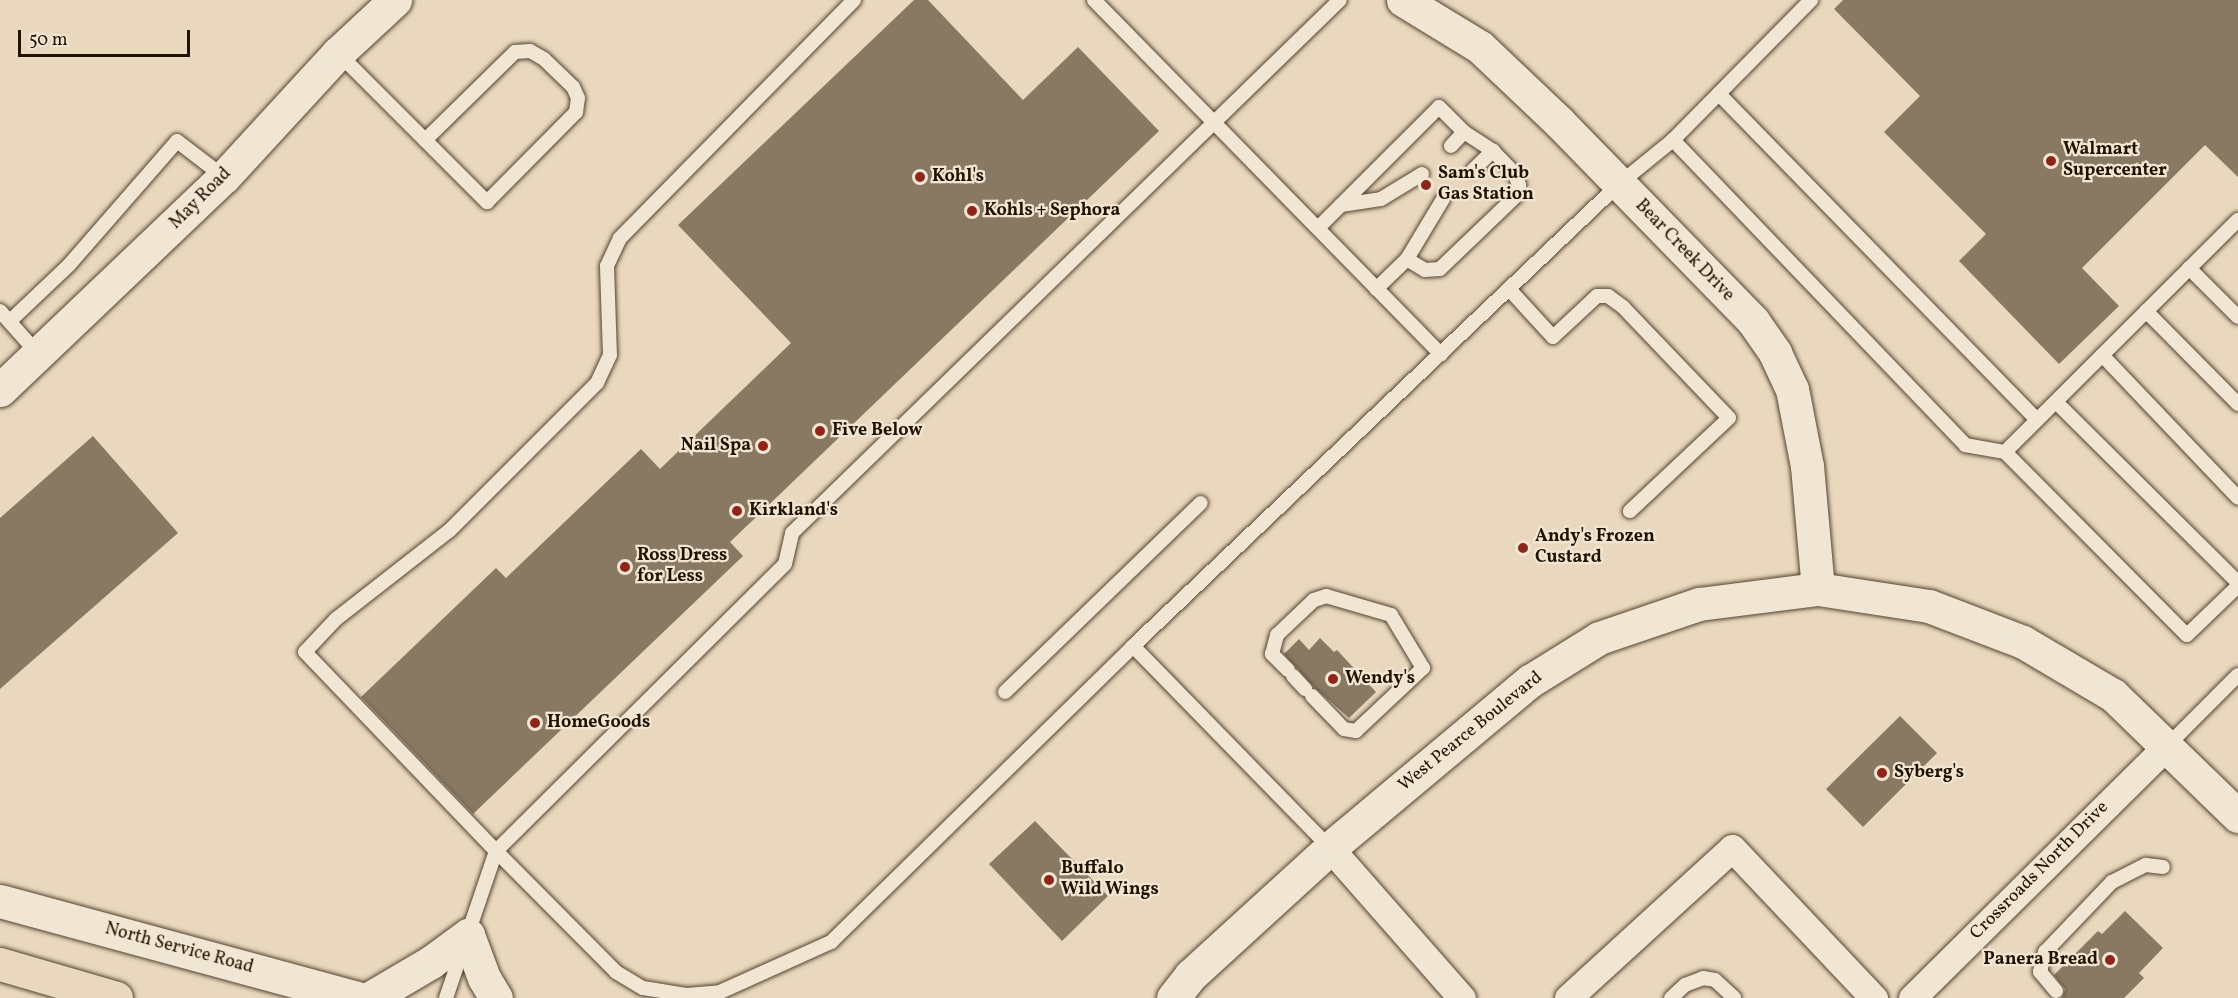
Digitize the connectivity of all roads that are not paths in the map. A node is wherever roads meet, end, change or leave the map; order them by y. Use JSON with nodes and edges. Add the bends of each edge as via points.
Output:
{"nodes":[{"id":1,"x":854,"y":0,"type":"edge"},
{"id":2,"x":1094,"y":0,"type":"edge"},
{"id":3,"x":1340,"y":0,"type":"edge"},
{"id":4,"x":1403,"y":0,"type":"edge"},
{"id":5,"x":1811,"y":0,"type":"edge"},
{"id":6,"x":387,"y":3,"type":"edge"},
{"id":7,"x":338,"y":53,"type":"junction"},
{"id":8,"x":1719,"y":94,"type":"junction"},
{"id":9,"x":1214,"y":121,"type":"junction"},
{"id":10,"x":1464,"y":132,"type":"junction"},
{"id":11,"x":425,"y":140,"type":"junction"},
{"id":12,"x":1673,"y":140,"type":"junction"},
{"id":13,"x":1450,"y":146,"type":"dead end"},
{"id":14,"x":1493,"y":151,"type":"junction"},
{"id":15,"x":1473,"y":170,"type":"dead end"},
{"id":16,"x":1422,"y":174,"type":"dead end"},
{"id":17,"x":224,"y":177,"type":"junction"},
{"id":18,"x":1619,"y":184,"type":"junction"},
{"id":19,"x":1443,"y":199,"type":"dead end"},
{"id":20,"x":1341,"y":205,"type":"junction"},
{"id":21,"x":2237,"y":223,"type":"edge"},
{"id":22,"x":1318,"y":228,"type":"junction"},
{"id":23,"x":1407,"y":259,"type":"junction"},
{"id":24,"x":2189,"y":268,"type":"junction"},
{"id":25,"x":1376,"y":289,"type":"junction"},
{"id":26,"x":1509,"y":289,"type":"junction"},
{"id":27,"x":2146,"y":311,"type":"junction"},
{"id":28,"x":5,"y":316,"type":"edge"},
{"id":29,"x":2238,"y":317,"type":"edge"},
{"id":30,"x":1441,"y":354,"type":"junction"},
{"id":31,"x":39,"y":355,"type":"junction"},
{"id":32,"x":2102,"y":356,"type":"junction"},
{"id":33,"x":0,"y":390,"type":"edge"},
{"id":34,"x":2056,"y":402,"type":"junction"},
{"id":35,"x":2238,"y":404,"type":"edge"},
{"id":36,"x":2037,"y":420,"type":"junction"},
{"id":37,"x":2006,"y":452,"type":"junction"},
{"id":38,"x":2238,"y":498,"type":"edge"},
{"id":39,"x":1201,"y":503,"type":"dead end"},
{"id":40,"x":1630,"y":511,"type":"dead end"},
{"id":41,"x":2238,"y":585,"type":"edge"},
{"id":42,"x":1818,"y":589,"type":"junction"},
{"id":43,"x":1133,"y":646,"type":"junction"},
{"id":44,"x":1291,"y":673,"type":"joint"},
{"id":45,"x":2238,"y":675,"type":"edge"},
{"id":46,"x":1005,"y":692,"type":"dead end"},
{"id":47,"x":2168,"y":745,"type":"junction"},
{"id":48,"x":2238,"y":816,"type":"edge"},
{"id":49,"x":1330,"y":848,"type":"junction"},
{"id":50,"x":496,"y":851,"type":"junction"},
{"id":51,"x":2163,"y":867,"type":"dead end"},
{"id":52,"x":0,"y":901,"type":"edge"},
{"id":53,"x":468,"y":935,"type":"junction"},
{"id":54,"x":0,"y":964,"type":"edge"},
{"id":55,"x":1181,"y":987,"type":"edge"},
{"id":56,"x":2056,"y":992,"type":"dead end"},
{"id":57,"x":116,"y":998,"type":"edge"},
{"id":58,"x":358,"y":998,"type":"edge"},
{"id":59,"x":370,"y":998,"type":"edge"},
{"id":60,"x":446,"y":998,"type":"edge"},
{"id":61,"x":496,"y":998,"type":"edge"},
{"id":62,"x":1152,"y":998,"type":"edge"},
{"id":63,"x":1462,"y":998,"type":"edge"},
{"id":64,"x":1569,"y":998,"type":"edge"},
{"id":65,"x":1671,"y":998,"type":"edge"},
{"id":66,"x":1734,"y":998,"type":"edge"},
{"id":67,"x":1874,"y":998,"type":"edge"},
{"id":68,"x":1912,"y":998,"type":"edge"}],
"edges":[{"from":1,"to":50,"type":"lane","via":[[620,238],[607,266],[610,355],[597,383],[450,530],[336,619],[305,652]]},
{"from":2,"to":9,"type":"lane"},
{"from":3,"to":9,"type":"lane"},
{"from":4,"to":18,"type":"street","name":"Bear Creek Drive","via":[[1480,47]]},
{"from":5,"to":8,"type":"lane"},
{"from":6,"to":7,"type":"street","name":"May Road"},
{"from":7,"to":11,"type":"lane"},
{"from":7,"to":17,"type":"street","name":"May Road"},
{"from":8,"to":12,"type":"lane"},
{"from":8,"to":36,"type":"lane"},
{"from":9,"to":22,"type":"lane"},
{"from":9,"to":50,"type":"lane","via":[[792,533],[785,564]]},
{"from":10,"to":13,"type":"lane"},
{"from":10,"to":14,"type":"lane"},
{"from":10,"to":20,"type":"lane","via":[[1439,107]]},
{"from":11,"to":11,"type":"lane","via":[[487,202],[576,112],[578,99],[573,87],[544,58],[530,51],[515,52]]},
{"from":12,"to":18,"type":"lane"},
{"from":12,"to":37,"type":"lane","via":[[1965,445]]},
{"from":14,"to":15,"type":"lane"},
{"from":14,"to":23,"type":"lane","via":[[1515,174],[1519,185],[1516,196],[1440,269],[1425,270]]},
{"from":16,"to":20,"type":"lane","via":[[1381,199]]},
{"from":17,"to":28,"type":"lane","via":[[177,141],[69,265]]},
{"from":17,"to":31,"type":"street","name":"May Road"},
{"from":18,"to":26,"type":"lane"},
{"from":18,"to":42,"type":"street","name":"Bear Creek Drive","via":[[1753,321],[1775,352],[1792,388],[1807,466]]},
{"from":19,"to":23,"type":"lane"},
{"from":20,"to":22,"type":"lane"},
{"from":21,"to":24,"type":"lane"},
{"from":22,"to":25,"type":"lane"},
{"from":23,"to":25,"type":"lane"},
{"from":24,"to":27,"type":"lane"},
{"from":24,"to":29,"type":"lane"},
{"from":25,"to":30,"type":"lane"},
{"from":26,"to":30,"type":"lane"},
{"from":26,"to":40,"type":"lane","via":[[1553,336],[1596,296],[1608,296],[1729,418]]},
{"from":27,"to":32,"type":"lane"},
{"from":27,"to":35,"type":"lane"},
{"from":28,"to":31,"type":"lane"},
{"from":30,"to":43,"type":"lane"},
{"from":31,"to":33,"type":"street","name":"May Road"},
{"from":32,"to":34,"type":"lane"},
{"from":32,"to":38,"type":"lane"},
{"from":34,"to":36,"type":"lane"},
{"from":34,"to":41,"type":"lane"},
{"from":36,"to":37,"type":"lane"},
{"from":37,"to":41,"type":"lane","via":[[2187,635]]},
{"from":39,"to":46,"type":"lane"},
{"from":42,"to":47,"type":"street","name":"West Pearce Boulevard","via":[[1929,606],[2023,642],[2113,695]]},
{"from":42,"to":49,"type":"street","name":"West Pearce Boulevard","via":[[1700,604],[1599,638],[1530,681]]},
{"from":43,"to":49,"type":"lane"},
{"from":43,"to":50,"type":"lane","via":[[831,942],[720,992],[687,995],[643,987],[616,972]]},
{"from":44,"to":44,"type":"lane","via":[[1272,654],[1277,635],[1314,600],[1326,596],[1391,615],[1423,668],[1356,731],[1344,729]]},
{"from":45,"to":47,"type":"lane"},
{"from":47,"to":48,"type":"street","name":"West Pearce Boulevard"},
{"from":47,"to":68,"type":"street","name":"Crossroads North Drive"},
{"from":49,"to":55,"type":"street","name":"West Pearce Boulevard"},
{"from":49,"to":63,"type":"street"},
{"from":50,"to":53,"type":"lane"},
{"from":51,"to":56,"type":"lane","via":[[2146,865],[2112,882],[2045,952],[2040,972]]},
{"from":52,"to":58,"type":"street","name":"North Service Road"},
{"from":53,"to":59,"type":"street"},
{"from":53,"to":60,"type":"lane"},
{"from":53,"to":61,"type":"street"},
{"from":54,"to":57,"type":"highway"},
{"from":55,"to":62,"type":"street","name":"West Pearce Boulevard"},
{"from":64,"to":67,"type":"street","via":[[1732,848]]},
{"from":65,"to":66,"type":"lane","via":[[1684,985],[1703,978],[1715,980]]}]}
